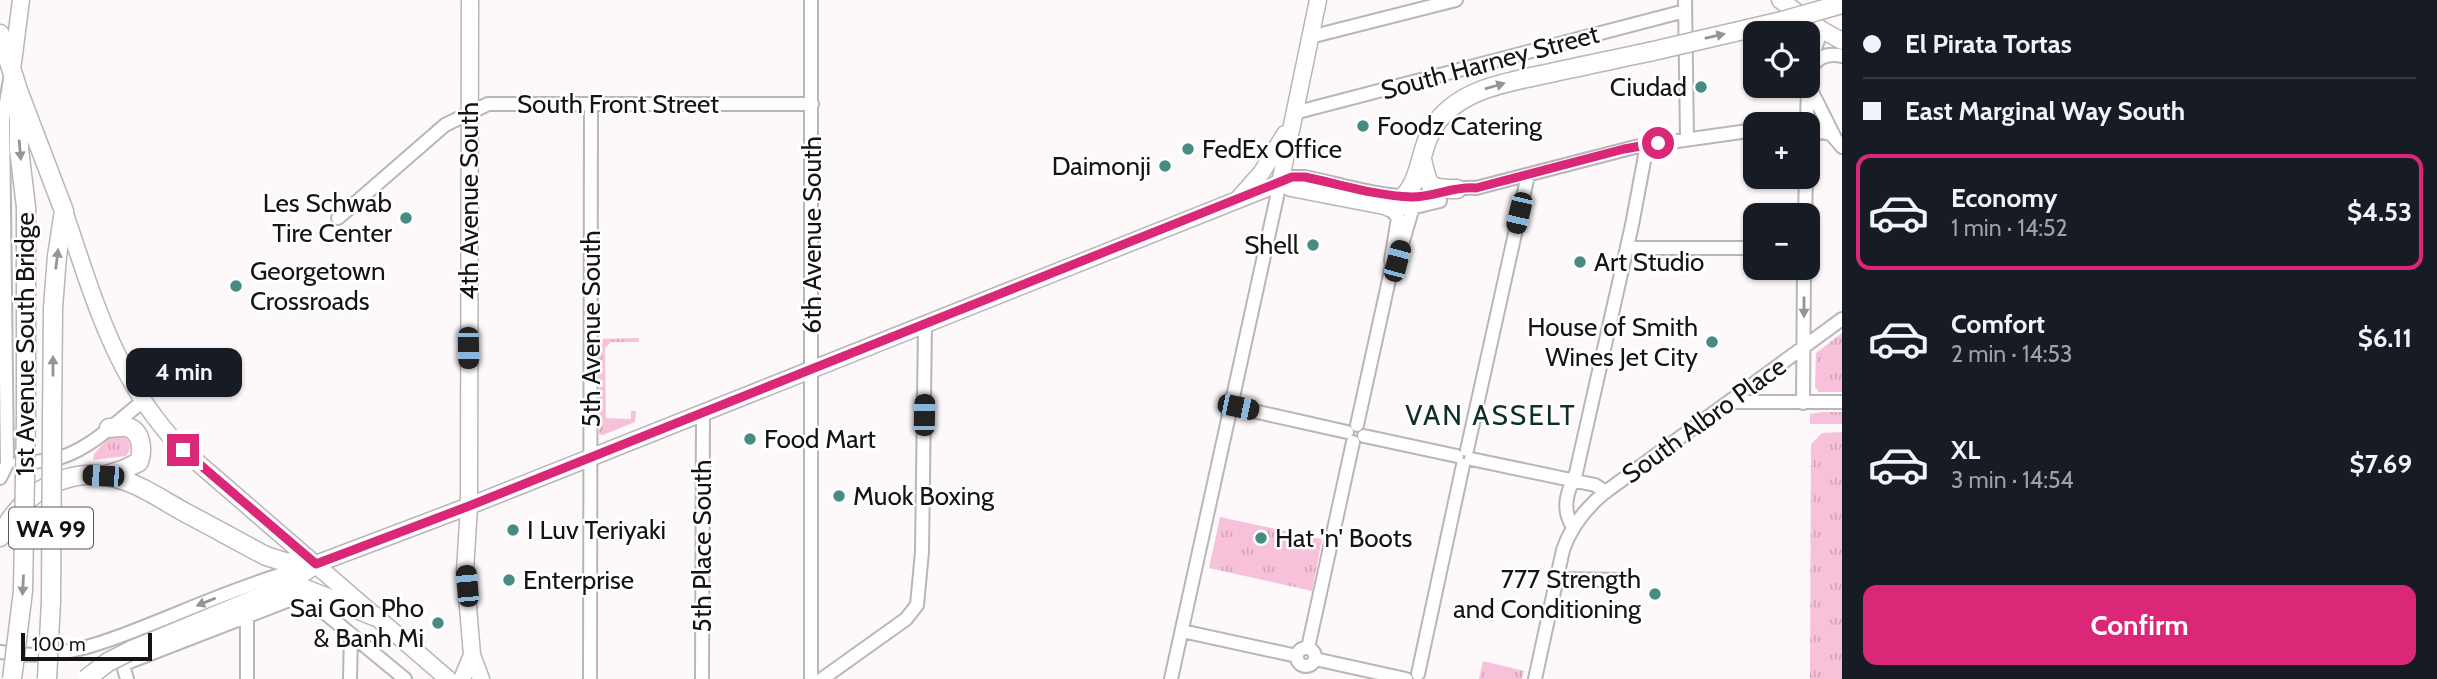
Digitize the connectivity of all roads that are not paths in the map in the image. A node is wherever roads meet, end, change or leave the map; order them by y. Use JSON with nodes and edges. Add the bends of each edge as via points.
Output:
{"nodes":[{"id":1,"x":21,"y":0,"type":"edge"},
{"id":2,"x":470,"y":0,"type":"edge"},
{"id":3,"x":811,"y":0,"type":"edge"},
{"id":4,"x":1318,"y":0,"type":"edge"},
{"id":5,"x":1456,"y":0,"type":"edge"},
{"id":6,"x":1780,"y":0,"type":"edge"},
{"id":7,"x":1842,"y":4,"type":"edge"},
{"id":8,"x":1685,"y":5,"type":"edge"},
{"id":9,"x":1842,"y":13,"type":"edge"},
{"id":10,"x":1782,"y":21,"type":"joint"},
{"id":11,"x":1743,"y":30,"type":"edge"},
{"id":12,"x":1822,"y":30,"type":"junction"},
{"id":13,"x":0,"y":34,"type":"edge"},
{"id":14,"x":1820,"y":35,"type":"edge"},
{"id":15,"x":1310,"y":37,"type":"junction"},
{"id":16,"x":1842,"y":41,"type":"edge"},
{"id":17,"x":1842,"y":56,"type":"edge"},
{"id":18,"x":1820,"y":58,"type":"edge"},
{"id":19,"x":12,"y":70,"type":"junction"},
{"id":20,"x":19,"y":93,"type":"junction"},
{"id":21,"x":1815,"y":98,"type":"edge"},
{"id":22,"x":812,"y":104,"type":"junction"},
{"id":23,"x":591,"y":105,"type":"junction"},
{"id":24,"x":469,"y":112,"type":"junction"},
{"id":25,"x":1293,"y":118,"type":"junction"},
{"id":26,"x":1820,"y":126,"type":"edge"},
{"id":27,"x":1743,"y":131,"type":"edge"},
{"id":28,"x":1820,"y":133,"type":"edge"},
{"id":29,"x":1834,"y":136,"type":"junction"},
{"id":30,"x":1687,"y":138,"type":"junction"},
{"id":31,"x":1647,"y":145,"type":"junction"},
{"id":32,"x":1842,"y":147,"type":"edge"},
{"id":33,"x":1422,"y":158,"type":"junction"},
{"id":34,"x":1528,"y":175,"type":"junction"},
{"id":35,"x":1280,"y":183,"type":"junction"},
{"id":36,"x":1476,"y":188,"type":"junction"},
{"id":37,"x":1457,"y":189,"type":"junction"},
{"id":38,"x":1238,"y":200,"type":"junction"},
{"id":39,"x":1410,"y":202,"type":"junction"},
{"id":40,"x":1389,"y":208,"type":"junction"},
{"id":41,"x":64,"y":211,"type":"junction"},
{"id":42,"x":338,"y":218,"type":"dead end"},
{"id":43,"x":1627,"y":248,"type":"junction"},
{"id":44,"x":1743,"y":248,"type":"edge"},
{"id":45,"x":1392,"y":266,"type":"junction"},
{"id":46,"x":1804,"y":280,"type":"edge"},
{"id":47,"x":1842,"y":319,"type":"edge"},
{"id":48,"x":925,"y":324,"type":"junction"},
{"id":49,"x":1804,"y":346,"type":"junction"},
{"id":50,"x":813,"y":369,"type":"junction"},
{"id":51,"x":142,"y":402,"type":"junction"},
{"id":52,"x":1729,"y":402,"type":"junction"},
{"id":53,"x":1803,"y":402,"type":"junction"},
{"id":54,"x":1842,"y":402,"type":"edge"},
{"id":55,"x":1231,"y":406,"type":"junction"},
{"id":56,"x":703,"y":412,"type":"junction"},
{"id":57,"x":109,"y":428,"type":"junction"},
{"id":58,"x":1355,"y":434,"type":"junction"},
{"id":59,"x":590,"y":457,"type":"junction"},
{"id":60,"x":1464,"y":458,"type":"junction"},
{"id":61,"x":7,"y":464,"type":"junction"},
{"id":62,"x":103,"y":476,"type":"junction"},
{"id":63,"x":0,"y":478,"type":"edge"},
{"id":64,"x":1572,"y":481,"type":"junction"},
{"id":65,"x":1606,"y":492,"type":"junction"},
{"id":66,"x":469,"y":506,"type":"junction"},
{"id":67,"x":1573,"y":527,"type":"junction"},
{"id":68,"x":0,"y":537,"type":"edge"},
{"id":69,"x":316,"y":564,"type":"junction"},
{"id":70,"x":1556,"y":579,"type":"junction"},
{"id":71,"x":1620,"y":580,"type":"dead end"},
{"id":72,"x":275,"y":591,"type":"junction"},
{"id":73,"x":247,"y":615,"type":"junction"},
{"id":74,"x":374,"y":616,"type":"junction"},
{"id":75,"x":1182,"y":631,"type":"junction"},
{"id":76,"x":351,"y":634,"type":"junction"},
{"id":77,"x":112,"y":639,"type":"junction"},
{"id":78,"x":0,"y":652,"type":"edge"},
{"id":79,"x":472,"y":655,"type":"junction"},
{"id":80,"x":128,"y":657,"type":"junction"},
{"id":81,"x":1305,"y":662,"type":"edge"},
{"id":82,"x":1414,"y":678,"type":"edge"},
{"id":83,"x":12,"y":679,"type":"edge"},
{"id":84,"x":47,"y":679,"type":"edge"},
{"id":85,"x":86,"y":679,"type":"edge"},
{"id":86,"x":127,"y":679,"type":"edge"},
{"id":87,"x":247,"y":679,"type":"edge"},
{"id":88,"x":350,"y":679,"type":"edge"},
{"id":89,"x":405,"y":679,"type":"edge"},
{"id":90,"x":449,"y":679,"type":"edge"},
{"id":91,"x":462,"y":679,"type":"edge"},
{"id":92,"x":481,"y":679,"type":"edge"},
{"id":93,"x":590,"y":679,"type":"edge"},
{"id":94,"x":702,"y":679,"type":"edge"},
{"id":95,"x":811,"y":679,"type":"edge"},
{"id":96,"x":822,"y":679,"type":"edge"},
{"id":97,"x":1171,"y":679,"type":"edge"},
{"id":98,"x":1535,"y":679,"type":"edge"}],
"edges":[{"from":1,"to":19,"type":"main road"},
{"from":2,"to":24,"type":"main road","name":"4th Avenue South"},
{"from":3,"to":22,"type":"street","name":"6th Avenue South"},
{"from":4,"to":15,"type":"main road"},
{"from":5,"to":15,"type":"street"},
{"from":6,"to":12,"type":"main road"},
{"from":7,"to":10,"type":"highway","bridge":true},
{"from":8,"to":25,"type":"street","name":"South Harney Street"},
{"from":8,"to":30,"type":"street"},
{"from":9,"to":10,"type":"highway","bridge":true},
{"from":33,"to":11,"type":"highway","one_way":true,"bridge":true,"via":[[1438,121],[1472,95],[1498,85]]},
{"from":12,"to":14,"type":"street"},
{"from":12,"to":16,"type":"main road"},
{"from":13,"to":19,"type":"highway","number":"WA 99"},
{"from":15,"to":25,"type":"main road"},
{"from":17,"to":18,"type":"street"},
{"from":19,"to":20,"type":"highway","number":"WA 99"},
{"from":19,"to":61,"type":"street","via":[[4,120]]},
{"from":20,"to":41,"type":"highway","number":"WA 99"},
{"from":20,"to":83,"type":"highway","name":"1st Avenue South Bridge","number":"WA 99","one_way":true,"bridge":true,"via":[[26,207],[26,419],[23,591]]},
{"from":21,"to":29,"type":"street"},
{"from":22,"to":23,"type":"street","name":"South Front Street"},
{"from":22,"to":50,"type":"street","name":"6th Avenue South"},
{"from":23,"to":24,"type":"street","name":"South Front Street","via":[[488,104]]},
{"from":23,"to":59,"type":"street","name":"5th Avenue South"},
{"from":24,"to":42,"type":"street","name":"South Front Street","via":[[438,130]]},
{"from":24,"to":66,"type":"main road","name":"4th Avenue South"},
{"from":25,"to":35,"type":"main road"},
{"from":25,"to":38,"type":"main road","via":[[1262,172]]},
{"from":26,"to":29,"type":"street"},
{"from":27,"to":30,"type":"street"},
{"from":28,"to":29,"type":"street"},
{"from":29,"to":32,"type":"street"},
{"from":30,"to":31,"type":"street"},
{"from":31,"to":34,"type":"street"},
{"from":31,"to":43,"type":"street"},
{"from":33,"to":37,"type":"highway","via":[[1430,185]]},
{"from":33,"to":39,"type":"highway"},
{"from":34,"to":36,"type":"street"},
{"from":34,"to":60,"type":"street"},
{"from":35,"to":38,"type":"main road"},
{"from":35,"to":39,"type":"street","via":[[1305,177]]},
{"from":35,"to":40,"type":"main road"},
{"from":35,"to":55,"type":"street"},
{"from":36,"to":37,"type":"street"},
{"from":36,"to":39,"type":"street","via":[[1464,195]]},
{"from":37,"to":39,"type":"street"},
{"from":38,"to":48,"type":"main road"},
{"from":39,"to":40,"type":"highway"},
{"from":39,"to":45,"type":"street"},
{"from":40,"to":45,"type":"street","via":[[1398,218]]},
{"from":41,"to":51,"type":"main road","via":[[109,340]]},
{"from":84,"to":41,"type":"highway","name":"1st Avenue South Bridge","number":"WA 99","one_way":true,"bridge":true,"via":[[53,308]]},
{"from":43,"to":44,"type":"street"},
{"from":43,"to":64,"type":"street"},
{"from":45,"to":58,"type":"street"},
{"from":46,"to":49,"type":"street","one_way":true},
{"from":47,"to":49,"type":"street","name":"South Albro Place"},
{"from":48,"to":50,"type":"main road"},
{"from":48,"to":96,"type":"street","via":[[917,605],[906,619]]},
{"from":49,"to":52,"type":"street","name":"South Albro Place"},
{"from":49,"to":53,"type":"street"},
{"from":50,"to":56,"type":"main road"},
{"from":50,"to":95,"type":"street","name":"6th Avenue South"},
{"from":51,"to":57,"type":"street"},
{"from":51,"to":69,"type":"main road","via":[[183,450]]},
{"from":52,"to":53,"type":"street"},
{"from":52,"to":65,"type":"street","name":"South Albro Place"},
{"from":53,"to":54,"type":"street"},
{"from":55,"to":58,"type":"street"},
{"from":55,"to":75,"type":"street"},
{"from":56,"to":59,"type":"main road"},
{"from":56,"to":94,"type":"street","name":"5th Place South"},
{"from":57,"to":61,"type":"street","via":[[68,455]]},
{"from":57,"to":62,"type":"highway","via":[[134,431],[142,453],[139,462]]},
{"from":58,"to":60,"type":"street"},
{"from":58,"to":81,"type":"street"},
{"from":59,"to":66,"type":"main road"},
{"from":59,"to":93,"type":"street","name":"5th Avenue South"},
{"from":60,"to":64,"type":"street"},
{"from":60,"to":82,"type":"street"},
{"from":61,"to":63,"type":"street"},
{"from":62,"to":68,"type":"highway","via":[[69,477],[40,489],[14,513]]},
{"from":62,"to":69,"type":"highway","via":[[147,491],[266,556]]},
{"from":64,"to":65,"type":"street"},
{"from":64,"to":67,"type":"street","via":[[1565,508]]},
{"from":65,"to":67,"type":"street","name":"South Albro Place"},
{"from":66,"to":69,"type":"main road"},
{"from":66,"to":79,"type":"main road","name":"4th Avenue South","via":[[465,571]]},
{"from":67,"to":70,"type":"street"},
{"from":69,"to":72,"type":"highway"},
{"from":69,"to":74,"type":"main road"},
{"from":69,"to":77,"type":"street","one_way":true},
{"from":70,"to":71,"type":"street"},
{"from":70,"to":98,"type":"street"},
{"from":72,"to":74,"type":"highway","via":[[305,589]]},
{"from":72,"to":80,"type":"highway"},
{"from":73,"to":76,"type":"street","via":[[281,601],[302,600]]},
{"from":73,"to":80,"type":"street"},
{"from":73,"to":87,"type":"street"},
{"from":74,"to":90,"type":"main road"},
{"from":75,"to":81,"type":"street"},
{"from":75,"to":97,"type":"street"},
{"from":76,"to":88,"type":"street"},
{"from":76,"to":89,"type":"street"},
{"from":77,"to":78,"type":"street","via":[[65,654]]},
{"from":77,"to":80,"type":"street"},
{"from":79,"to":91,"type":"main road","name":"4th Avenue South"},
{"from":79,"to":92,"type":"main road","name":"4th Avenue South"},
{"from":80,"to":85,"type":"highway","bridge":true,"via":[[108,662]]},
{"from":80,"to":86,"type":"street"},
{"from":81,"to":82,"type":"street"}]}
